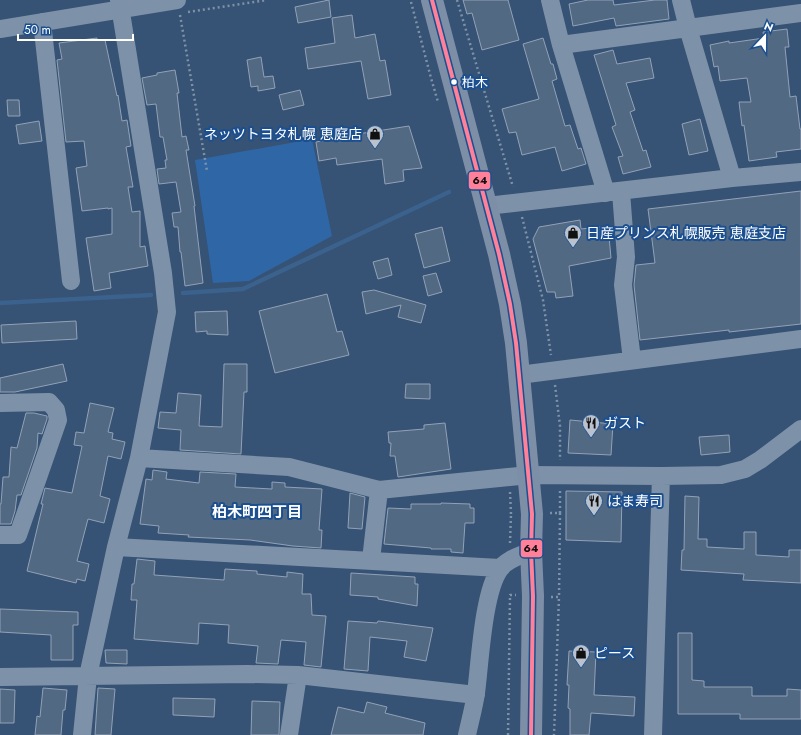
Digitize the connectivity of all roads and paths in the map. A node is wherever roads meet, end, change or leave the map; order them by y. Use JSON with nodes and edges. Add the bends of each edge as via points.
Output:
{"nodes":[{"id":1,"x":267,"y":0,"type":"edge"},
{"id":2,"x":457,"y":0,"type":"edge"},
{"id":3,"x":550,"y":0,"type":"edge"},
{"id":4,"x":681,"y":0,"type":"edge"},
{"id":5,"x":422,"y":1,"type":"edge"},
{"id":6,"x":120,"y":4,"type":"edge"},
{"id":7,"x":81,"y":8,"type":"edge"},
{"id":8,"x":179,"y":9,"type":"edge"},
{"id":9,"x":801,"y":16,"type":"edge"},
{"id":10,"x":42,"y":22,"type":"junction"},
{"id":11,"x":688,"y":28,"type":"junction"},
{"id":12,"x":0,"y":29,"type":"edge"},
{"id":13,"x":561,"y":45,"type":"junction"},
{"id":14,"x":440,"y":109,"type":"dead end"},
{"id":15,"x":207,"y":171,"type":"dead end"},
{"id":16,"x":801,"y":172,"type":"edge"},
{"id":17,"x":732,"y":178,"type":"junction"},
{"id":18,"x":614,"y":192,"type":"junction"},
{"id":19,"x":518,"y":203,"type":"junction"},
{"id":20,"x":487,"y":206,"type":"junction"},
{"id":21,"x":72,"y":280,"type":"dead end"},
{"id":22,"x":801,"y":339,"type":"edge"},
{"id":23,"x":632,"y":360,"type":"junction"},
{"id":24,"x":553,"y":371,"type":"junction"},
{"id":25,"x":519,"y":375,"type":"junction"},
{"id":26,"x":0,"y":403,"type":"edge"},
{"id":27,"x":801,"y":429,"type":"edge"},
{"id":28,"x":139,"y":458,"type":"junction"},
{"id":29,"x":519,"y":476,"type":"junction"},
{"id":30,"x":560,"y":476,"type":"junction"},
{"id":31,"x":661,"y":476,"type":"junction"},
{"id":32,"x":379,"y":490,"type":"junction"},
{"id":33,"x":560,"y":513,"type":"dead end"},
{"id":34,"x":510,"y":514,"type":"dead end"},
{"id":35,"x":0,"y":535,"type":"edge"},
{"id":36,"x":116,"y":546,"type":"junction"},
{"id":37,"x":531,"y":551,"type":"junction"},
{"id":38,"x":371,"y":560,"type":"junction"},
{"id":39,"x":500,"y":568,"type":"junction"},
{"id":40,"x":298,"y":675,"type":"junction"},
{"id":41,"x":0,"y":676,"type":"edge"},
{"id":42,"x":88,"y":676,"type":"junction"},
{"id":43,"x":476,"y":695,"type":"junction"},
{"id":44,"x":82,"y":735,"type":"edge"},
{"id":45,"x":289,"y":735,"type":"edge"},
{"id":46,"x":467,"y":735,"type":"edge"},
{"id":47,"x":530,"y":735,"type":"edge"},
{"id":48,"x":653,"y":735,"type":"edge"}],
"edges":[{"from":1,"to":8,"type":"path"},
{"from":2,"to":19,"type":"path"},
{"from":3,"to":13,"type":"street"},
{"from":4,"to":11,"type":"street"},
{"from":5,"to":14,"type":"path","via":[[431,78]]},
{"from":5,"to":20,"type":"main road"},
{"from":6,"to":7,"type":"street"},
{"from":6,"to":8,"type":"street"},
{"from":6,"to":28,"type":"street","via":[[167,312]]},
{"from":7,"to":10,"type":"street"},
{"from":8,"to":15,"type":"path"},
{"from":9,"to":11,"type":"street"},
{"from":10,"to":12,"type":"street"},
{"from":10,"to":21,"type":"street"},
{"from":11,"to":13,"type":"street"},
{"from":11,"to":17,"type":"street"},
{"from":13,"to":18,"type":"street"},
{"from":16,"to":17,"type":"street"},
{"from":17,"to":18,"type":"street"},
{"from":18,"to":19,"type":"street"},
{"from":18,"to":23,"type":"street","via":[[626,257],[623,285]]},
{"from":19,"to":20,"type":"street"},
{"from":19,"to":24,"type":"path","via":[[544,300]]},
{"from":20,"to":25,"type":"main road","via":[[510,304]]},
{"from":22,"to":23,"type":"street"},
{"from":23,"to":24,"type":"street"},
{"from":24,"to":25,"type":"street"},
{"from":24,"to":30,"type":"path","via":[[560,426]]},
{"from":25,"to":29,"type":"main road"},
{"from":26,"to":35,"type":"street","via":[[49,402],[56,410],[58,420],[18,534]]},
{"from":27,"to":31,"type":"street","via":[[745,469],[722,475]]},
{"from":28,"to":32,"type":"street","via":[[289,467]]},
{"from":28,"to":36,"type":"street"},
{"from":29,"to":30,"type":"street"},
{"from":29,"to":32,"type":"street"},
{"from":29,"to":34,"type":"path"},
{"from":29,"to":37,"type":"main road","via":[[532,514]]},
{"from":30,"to":31,"type":"street"},
{"from":30,"to":33,"type":"path"},
{"from":31,"to":48,"type":"street"},
{"from":32,"to":38,"type":"street"},
{"from":36,"to":38,"type":"street"},
{"from":36,"to":42,"type":"street"},
{"from":37,"to":39,"type":"street","via":[[510,560]]},
{"from":37,"to":47,"type":"main road","via":[[533,596]]},
{"from":38,"to":39,"type":"street"},
{"from":39,"to":43,"type":"street","via":[[493,581],[488,603]]},
{"from":40,"to":42,"type":"street"},
{"from":40,"to":43,"type":"street"},
{"from":40,"to":45,"type":"street"},
{"from":41,"to":42,"type":"street"},
{"from":42,"to":44,"type":"street"},
{"from":43,"to":46,"type":"street"}]}
